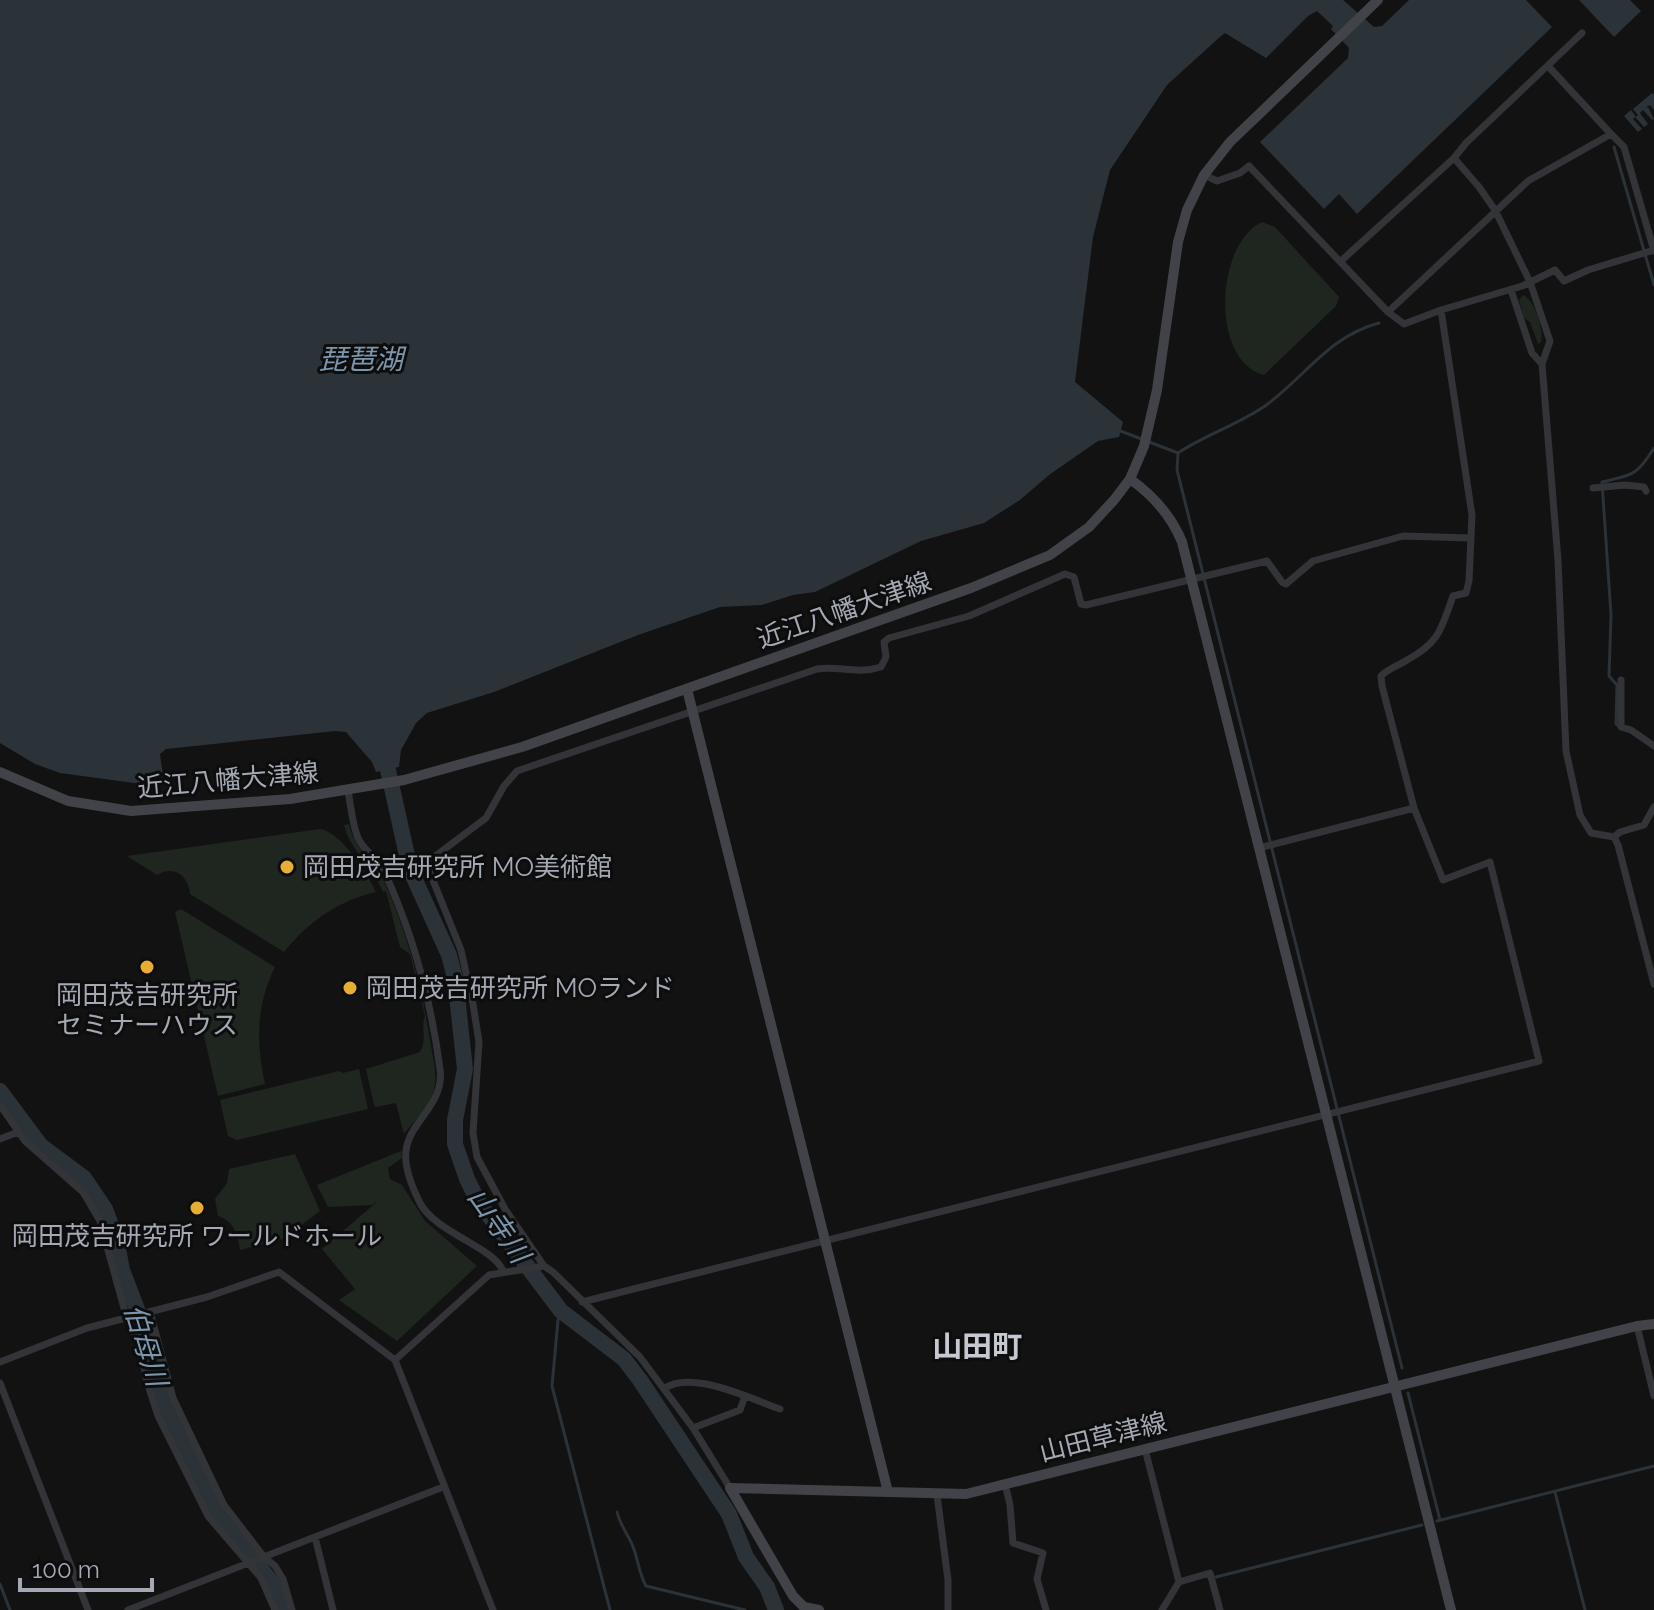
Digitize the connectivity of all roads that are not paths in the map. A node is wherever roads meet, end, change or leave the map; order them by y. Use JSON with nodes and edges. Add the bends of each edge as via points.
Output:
{"nodes":[{"id":1,"x":1378,"y":0,"type":"edge"},
{"id":2,"x":1582,"y":33,"type":"dead end"},
{"id":3,"x":1548,"y":66,"type":"junction"},
{"id":4,"x":1611,"y":134,"type":"junction"},
{"id":5,"x":1454,"y":158,"type":"junction"},
{"id":6,"x":1204,"y":175,"type":"junction"},
{"id":7,"x":1495,"y":210,"type":"junction"},
{"id":8,"x":1654,"y":251,"type":"edge"},
{"id":9,"x":1341,"y":261,"type":"junction"},
{"id":10,"x":1530,"y":282,"type":"junction"},
{"id":11,"x":1511,"y":290,"type":"junction"},
{"id":12,"x":1441,"y":310,"type":"junction"},
{"id":13,"x":1388,"y":312,"type":"junction"},
{"id":14,"x":1542,"y":364,"type":"junction"},
{"id":15,"x":1130,"y":479,"type":"junction"},
{"id":16,"x":1593,"y":488,"type":"dead end"},
{"id":17,"x":1646,"y":491,"type":"dead end"},
{"id":18,"x":1471,"y":538,"type":"junction"},
{"id":19,"x":1200,"y":576,"type":"junction"},
{"id":20,"x":1621,"y":680,"type":"dead end"},
{"id":21,"x":687,"y":689,"type":"junction"},
{"id":22,"x":692,"y":712,"type":"junction"},
{"id":23,"x":1654,"y":746,"type":"edge"},
{"id":24,"x":0,"y":772,"type":"edge"},
{"id":25,"x":348,"y":791,"type":"junction"},
{"id":26,"x":1654,"y":807,"type":"edge"},
{"id":27,"x":1414,"y":808,"type":"junction"},
{"id":28,"x":1614,"y":837,"type":"junction"},
{"id":29,"x":1267,"y":845,"type":"junction"},
{"id":30,"x":1654,"y":984,"type":"edge"},
{"id":31,"x":0,"y":1105,"type":"edge"},
{"id":32,"x":1334,"y":1113,"type":"junction"},
{"id":33,"x":18,"y":1132,"type":"junction"},
{"id":34,"x":0,"y":1139,"type":"edge"},
{"id":35,"x":825,"y":1241,"type":"junction"},
{"id":36,"x":541,"y":1267,"type":"junction"},
{"id":37,"x":503,"y":1271,"type":"junction"},
{"id":38,"x":582,"y":1302,"type":"junction"},
{"id":39,"x":150,"y":1312,"type":"junction"},
{"id":40,"x":127,"y":1319,"type":"junction"},
{"id":41,"x":1654,"y":1324,"type":"edge"},
{"id":42,"x":1637,"y":1326,"type":"junction"},
{"id":43,"x":395,"y":1360,"type":"junction"},
{"id":44,"x":0,"y":1362,"type":"edge"},
{"id":45,"x":0,"y":1383,"type":"edge"},
{"id":46,"x":1394,"y":1387,"type":"junction"},
{"id":47,"x":665,"y":1388,"type":"junction"},
{"id":48,"x":745,"y":1396,"type":"junction"},
{"id":49,"x":1654,"y":1396,"type":"edge"},
{"id":50,"x":780,"y":1409,"type":"dead end"},
{"id":51,"x":693,"y":1428,"type":"junction"},
{"id":52,"x":1145,"y":1449,"type":"junction"},
{"id":53,"x":1005,"y":1484,"type":"junction"},
{"id":54,"x":443,"y":1487,"type":"junction"},
{"id":55,"x":730,"y":1488,"type":"junction"},
{"id":56,"x":888,"y":1492,"type":"junction"},
{"id":57,"x":937,"y":1495,"type":"junction"},
{"id":58,"x":315,"y":1537,"type":"junction"},
{"id":59,"x":262,"y":1557,"type":"junction"},
{"id":60,"x":249,"y":1562,"type":"junction"},
{"id":61,"x":1179,"y":1582,"type":"junction"},
{"id":62,"x":88,"y":1610,"type":"edge"},
{"id":63,"x":128,"y":1610,"type":"edge"},
{"id":64,"x":275,"y":1610,"type":"edge"},
{"id":65,"x":292,"y":1610,"type":"edge"},
{"id":66,"x":333,"y":1610,"type":"edge"},
{"id":67,"x":493,"y":1610,"type":"edge"},
{"id":68,"x":819,"y":1610,"type":"edge"},
{"id":69,"x":948,"y":1610,"type":"edge"},
{"id":70,"x":1046,"y":1610,"type":"edge"},
{"id":71,"x":1162,"y":1610,"type":"edge"},
{"id":72,"x":1220,"y":1610,"type":"edge"},
{"id":73,"x":1451,"y":1610,"type":"edge"}],
"edges":[{"from":1,"to":6,"type":"main road","name":"近江八幡大津線","via":[[1230,142]]},
{"from":2,"to":3,"type":"street"},
{"from":3,"to":4,"type":"street"},
{"from":3,"to":5,"type":"street"},
{"from":4,"to":7,"type":"street","via":[[1528,181]]},
{"from":4,"to":8,"type":"street","via":[[1624,147]]},
{"from":5,"to":7,"type":"street"},
{"from":5,"to":9,"type":"street"},
{"from":6,"to":9,"type":"street","via":[[1217,181],[1249,166]]},
{"from":6,"to":15,"type":"main road","name":"近江八幡大津線","via":[[1178,242],[1157,390],[1146,441]]},
{"from":7,"to":10,"type":"street"},
{"from":7,"to":13,"type":"street"},
{"from":8,"to":10,"type":"street","via":[[1564,281],[1555,270]]},
{"from":9,"to":13,"type":"street"},
{"from":10,"to":11,"type":"street"},
{"from":10,"to":14,"type":"street","via":[[1550,341]]},
{"from":11,"to":12,"type":"street"},
{"from":11,"to":14,"type":"street","via":[[1532,353]]},
{"from":12,"to":13,"type":"street","via":[[1404,324]]},
{"from":12,"to":18,"type":"street"},
{"from":14,"to":28,"type":"street","via":[[1568,769],[1583,822],[1591,833]]},
{"from":15,"to":19,"type":"main road","via":[[1171,518]]},
{"from":15,"to":21,"type":"main road","name":"近江八幡大津線","via":[[1089,527],[1026,567]]},
{"from":16,"to":17,"type":"street","via":[[1625,485]]},
{"from":18,"to":19,"type":"street","via":[[1403,536],[1313,561],[1286,584],[1267,561]]},
{"from":18,"to":27,"type":"street","via":[[1466,593],[1453,596],[1436,641],[1381,676]]},
{"from":19,"to":22,"type":"street","via":[[1086,605],[1081,604],[1074,577],[1065,574],[969,616],[889,638],[881,667],[826,667]]},
{"from":19,"to":29,"type":"main road"},
{"from":20,"to":23,"type":"street","via":[[1621,727]]},
{"from":21,"to":22,"type":"main road"},
{"from":21,"to":25,"type":"main road","name":"近江八幡大津線","via":[[491,757]]},
{"from":22,"to":35,"type":"main road"},
{"from":22,"to":36,"type":"street","via":[[517,771],[486,818],[426,863],[461,950],[473,1004],[479,1042],[473,1133],[477,1157]]},
{"from":24,"to":25,"type":"main road","name":"近江八幡大津線","via":[[68,801],[131,811]]},
{"from":25,"to":37,"type":"street","via":[[359,840],[383,867],[418,958],[439,1058],[438,1093],[411,1136],[408,1170],[430,1218]]},
{"from":26,"to":28,"type":"street","via":[[1644,825]]},
{"from":27,"to":29,"type":"street"},
{"from":27,"to":32,"type":"street","via":[[1443,880],[1490,862],[1539,1061]]},
{"from":28,"to":30,"type":"street"},
{"from":29,"to":32,"type":"main road"},
{"from":31,"to":33,"type":"street"},
{"from":32,"to":35,"type":"street"},
{"from":32,"to":46,"type":"main road"},
{"from":33,"to":34,"type":"street"},
{"from":33,"to":40,"type":"street","via":[[83,1192],[100,1221]]},
{"from":35,"to":38,"type":"street"},
{"from":35,"to":56,"type":"main road"},
{"from":36,"to":37,"type":"street"},
{"from":36,"to":38,"type":"street"},
{"from":37,"to":43,"type":"street","via":[[489,1275]]},
{"from":38,"to":47,"type":"street"},
{"from":39,"to":40,"type":"street"},
{"from":39,"to":43,"type":"street","via":[[279,1272]]},
{"from":39,"to":59,"type":"street","via":[[173,1398],[224,1505]]},
{"from":40,"to":44,"type":"street","via":[[87,1328]]},
{"from":40,"to":60,"type":"street","via":[[139,1342],[158,1416],[208,1516]]},
{"from":41,"to":42,"type":"main road","name":"山田草津線"},
{"from":42,"to":46,"type":"main road","name":"山田草津線"},
{"from":42,"to":49,"type":"street"},
{"from":43,"to":54,"type":"street"},
{"from":45,"to":62,"type":"street"},
{"from":46,"to":52,"type":"main road","name":"山田草津線"},
{"from":46,"to":73,"type":"main road"},
{"from":47,"to":48,"type":"street","via":[[676,1382],[702,1383]]},
{"from":47,"to":51,"type":"street"},
{"from":48,"to":50,"type":"street"},
{"from":48,"to":51,"type":"street","via":[[740,1410]]},
{"from":51,"to":55,"type":"street"},
{"from":52,"to":53,"type":"main road","name":"山田草津線"},
{"from":52,"to":61,"type":"street"},
{"from":53,"to":57,"type":"main road","name":"山田草津線"},
{"from":53,"to":70,"type":"street","via":[[1013,1543],[1043,1553],[1037,1579]]},
{"from":54,"to":58,"type":"street"},
{"from":54,"to":67,"type":"street"},
{"from":55,"to":56,"type":"main road","name":"山田草津線"},
{"from":55,"to":68,"type":"main road","via":[[786,1585],[804,1607]]},
{"from":56,"to":57,"type":"main road","name":"山田草津線"},
{"from":57,"to":69,"type":"street"},
{"from":58,"to":59,"type":"street"},
{"from":58,"to":66,"type":"street"},
{"from":59,"to":60,"type":"street"},
{"from":59,"to":65,"type":"street","via":[[283,1579]]},
{"from":60,"to":63,"type":"street"},
{"from":60,"to":64,"type":"street"},
{"from":61,"to":71,"type":"street"},
{"from":61,"to":72,"type":"street","via":[[1210,1573]]}]}
